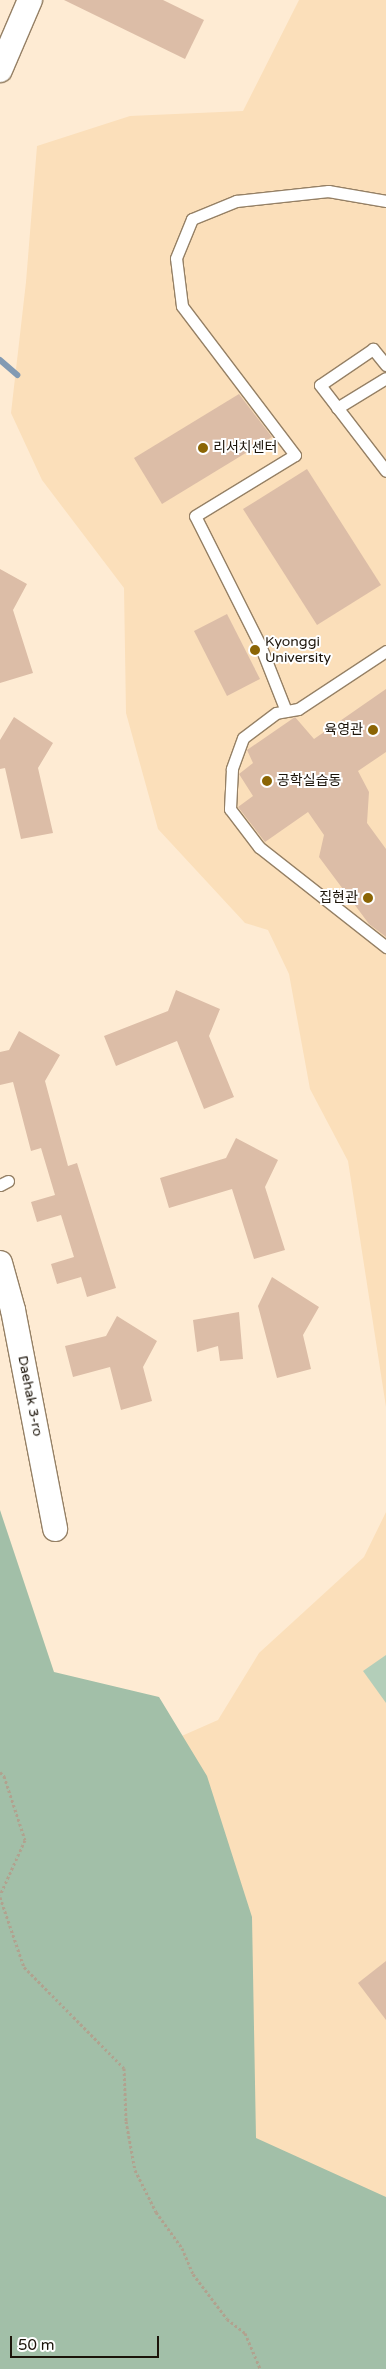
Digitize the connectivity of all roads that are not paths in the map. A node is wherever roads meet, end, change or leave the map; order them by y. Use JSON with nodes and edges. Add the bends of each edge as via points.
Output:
{"nodes":[{"id":1,"x":30,"y":0,"type":"edge"},
{"id":2,"x":10,"y":26,"type":"edge"},
{"id":3,"x":0,"y":70,"type":"edge"},
{"id":4,"x":386,"y":201,"type":"edge"},
{"id":5,"x":386,"y":365,"type":"edge"},
{"id":6,"x":386,"y":378,"type":"edge"},
{"id":7,"x":337,"y":408,"type":"junction"},
{"id":8,"x":386,"y":471,"type":"edge"},
{"id":9,"x":386,"y":651,"type":"edge"},
{"id":10,"x":286,"y":711,"type":"junction"},
{"id":11,"x":386,"y":947,"type":"edge"},
{"id":12,"x":0,"y":1263,"type":"edge"},
{"id":13,"x":56,"y":1529,"type":"dead end"}],
"edges":[{"from":1,"to":2,"type":"street"},
{"from":2,"to":3,"type":"street"},
{"from":4,"to":10,"type":"lane","via":[[328,191],[236,201],[192,220],[176,258],[182,306],[295,454],[195,516],[260,645]]},
{"from":5,"to":7,"type":"lane","via":[[374,349],[320,386]]},
{"from":6,"to":7,"type":"lane"},
{"from":7,"to":8,"type":"lane"},
{"from":9,"to":10,"type":"lane","via":[[298,709]]},
{"from":10,"to":11,"type":"lane","via":[[276,714],[242,738],[232,769],[230,810],[258,847]]},
{"from":12,"to":13,"type":"street","name":"Daehak 3-ro","via":[[14,1310]]}]}
